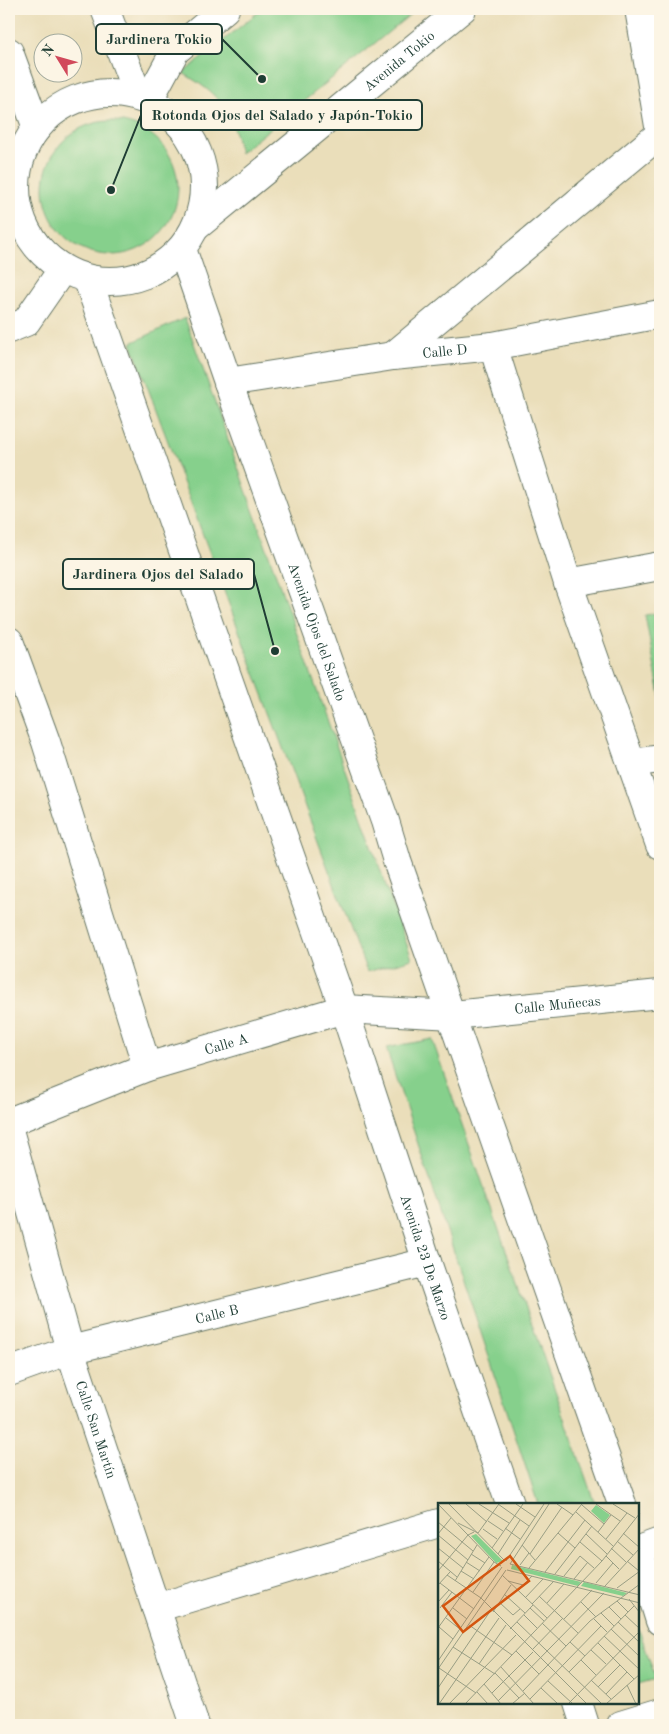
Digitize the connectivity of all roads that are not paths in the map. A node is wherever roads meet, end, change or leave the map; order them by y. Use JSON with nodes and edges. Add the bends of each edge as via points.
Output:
{"nodes":[{"id":1,"x":106,"y":9,"type":"edge"},
{"id":2,"x":225,"y":9,"type":"edge"},
{"id":3,"x":462,"y":9,"type":"edge"},
{"id":4,"x":639,"y":9,"type":"edge"},
{"id":5,"x":9,"y":52,"type":"edge"},
{"id":6,"x":143,"y":99,"type":"junction"},
{"id":7,"x":36,"y":128,"type":"junction"},
{"id":8,"x":660,"y":133,"type":"edge"},
{"id":9,"x":16,"y":152,"type":"edge"},
{"id":10,"x":197,"y":226,"type":"junction"},
{"id":11,"x":182,"y":249,"type":"junction"},
{"id":12,"x":62,"y":270,"type":"junction"},
{"id":13,"x":88,"y":280,"type":"junction"},
{"id":14,"x":660,"y":314,"type":"edge"},
{"id":15,"x":9,"y":328,"type":"edge"},
{"id":16,"x":493,"y":346,"type":"junction"},
{"id":17,"x":393,"y":356,"type":"junction"},
{"id":18,"x":228,"y":382,"type":"junction"},
{"id":19,"x":660,"y":566,"type":"edge"},
{"id":20,"x":568,"y":583,"type":"junction"},
{"id":21,"x":9,"y":641,"type":"edge"},
{"id":22,"x":660,"y":759,"type":"edge"},
{"id":23,"x":632,"y":763,"type":"junction"},
{"id":24,"x":660,"y":845,"type":"edge"},
{"id":25,"x":660,"y":994,"type":"edge"},
{"id":26,"x":344,"y":1009,"type":"junction"},
{"id":27,"x":453,"y":1015,"type":"junction"},
{"id":28,"x":148,"y":1068,"type":"junction"},
{"id":29,"x":9,"y":1122,"type":"edge"},
{"id":30,"x":9,"y":1130,"type":"edge"},
{"id":31,"x":427,"y":1262,"type":"junction"},
{"id":32,"x":70,"y":1350,"type":"junction"},
{"id":33,"x":9,"y":1372,"type":"edge"},
{"id":34,"x":506,"y":1503,"type":"edge"},
{"id":35,"x":622,"y":1503,"type":"edge"},
{"id":36,"x":438,"y":1522,"type":"edge"},
{"id":37,"x":660,"y":1542,"type":"edge"},
{"id":38,"x":639,"y":1549,"type":"edge"},
{"id":39,"x":639,"y":1552,"type":"edge"},
{"id":40,"x":156,"y":1608,"type":"junction"},
{"id":41,"x":660,"y":1621,"type":"edge"},
{"id":42,"x":578,"y":1704,"type":"edge"},
{"id":43,"x":660,"y":1713,"type":"edge"},
{"id":44,"x":195,"y":1725,"type":"edge"},
{"id":45,"x":586,"y":1725,"type":"edge"},
{"id":46,"x":622,"y":1725,"type":"edge"}],
"edges":[{"from":1,"to":6,"type":"street"},
{"from":2,"to":6,"type":"street","via":[[175,51]]},
{"from":3,"to":10,"type":"street","name":"Avenida Tokio"},
{"from":4,"to":8,"type":"street"},
{"from":5,"to":7,"type":"street"},
{"from":6,"to":7,"type":"street","via":[[116,92],[94,94],[72,100]]},
{"from":6,"to":10,"type":"street","via":[[162,108],[182,125],[197,148],[204,173],[204,200]]},
{"from":7,"to":9,"type":"street"},
{"from":8,"to":17,"type":"street"},
{"from":9,"to":12,"type":"street","via":[[17,205],[25,231],[41,253]]},
{"from":10,"to":11,"type":"street"},
{"from":11,"to":13,"type":"street","via":[[163,266],[140,278],[114,282]]},
{"from":11,"to":18,"type":"street","name":"Avenida Ojos del Salado"},
{"from":12,"to":13,"type":"street"},
{"from":12,"to":15,"type":"street","via":[[26,322]]},
{"from":13,"to":26,"type":"street"},
{"from":14,"to":16,"type":"street","name":"Calle D"},
{"from":16,"to":17,"type":"street","name":"Calle D"},
{"from":16,"to":20,"type":"street"},
{"from":17,"to":18,"type":"street","name":"Calle D"},
{"from":18,"to":27,"type":"street","name":"Avenida Ojos del Salado"},
{"from":19,"to":20,"type":"street"},
{"from":20,"to":23,"type":"street"},
{"from":21,"to":28,"type":"street","via":[[46,742]]},
{"from":22,"to":23,"type":"street"},
{"from":23,"to":24,"type":"street"},
{"from":25,"to":27,"type":"street","name":"Calle Muñecas"},
{"from":26,"to":27,"type":"street","name":"Calle A"},
{"from":26,"to":28,"type":"street","name":"Calle A"},
{"from":26,"to":31,"type":"street","name":"Avenida 23 De Marzo"},
{"from":27,"to":35,"type":"street"},
{"from":28,"to":29,"type":"street","name":"Calle A"},
{"from":30,"to":32,"type":"street","name":"Calle San Martín"},
{"from":31,"to":32,"type":"street","name":"Calle B"},
{"from":31,"to":34,"type":"street","name":"Avenida 23 De Marzo"},
{"from":32,"to":33,"type":"street","name":"Calle B"},
{"from":32,"to":40,"type":"street","name":"Calle San Martín"},
{"from":36,"to":40,"type":"street"},
{"from":37,"to":38,"type":"street"},
{"from":39,"to":41,"type":"street"},
{"from":40,"to":44,"type":"street","name":"Calle San Martín"},
{"from":42,"to":45,"type":"street"},
{"from":43,"to":46,"type":"street"}]}
